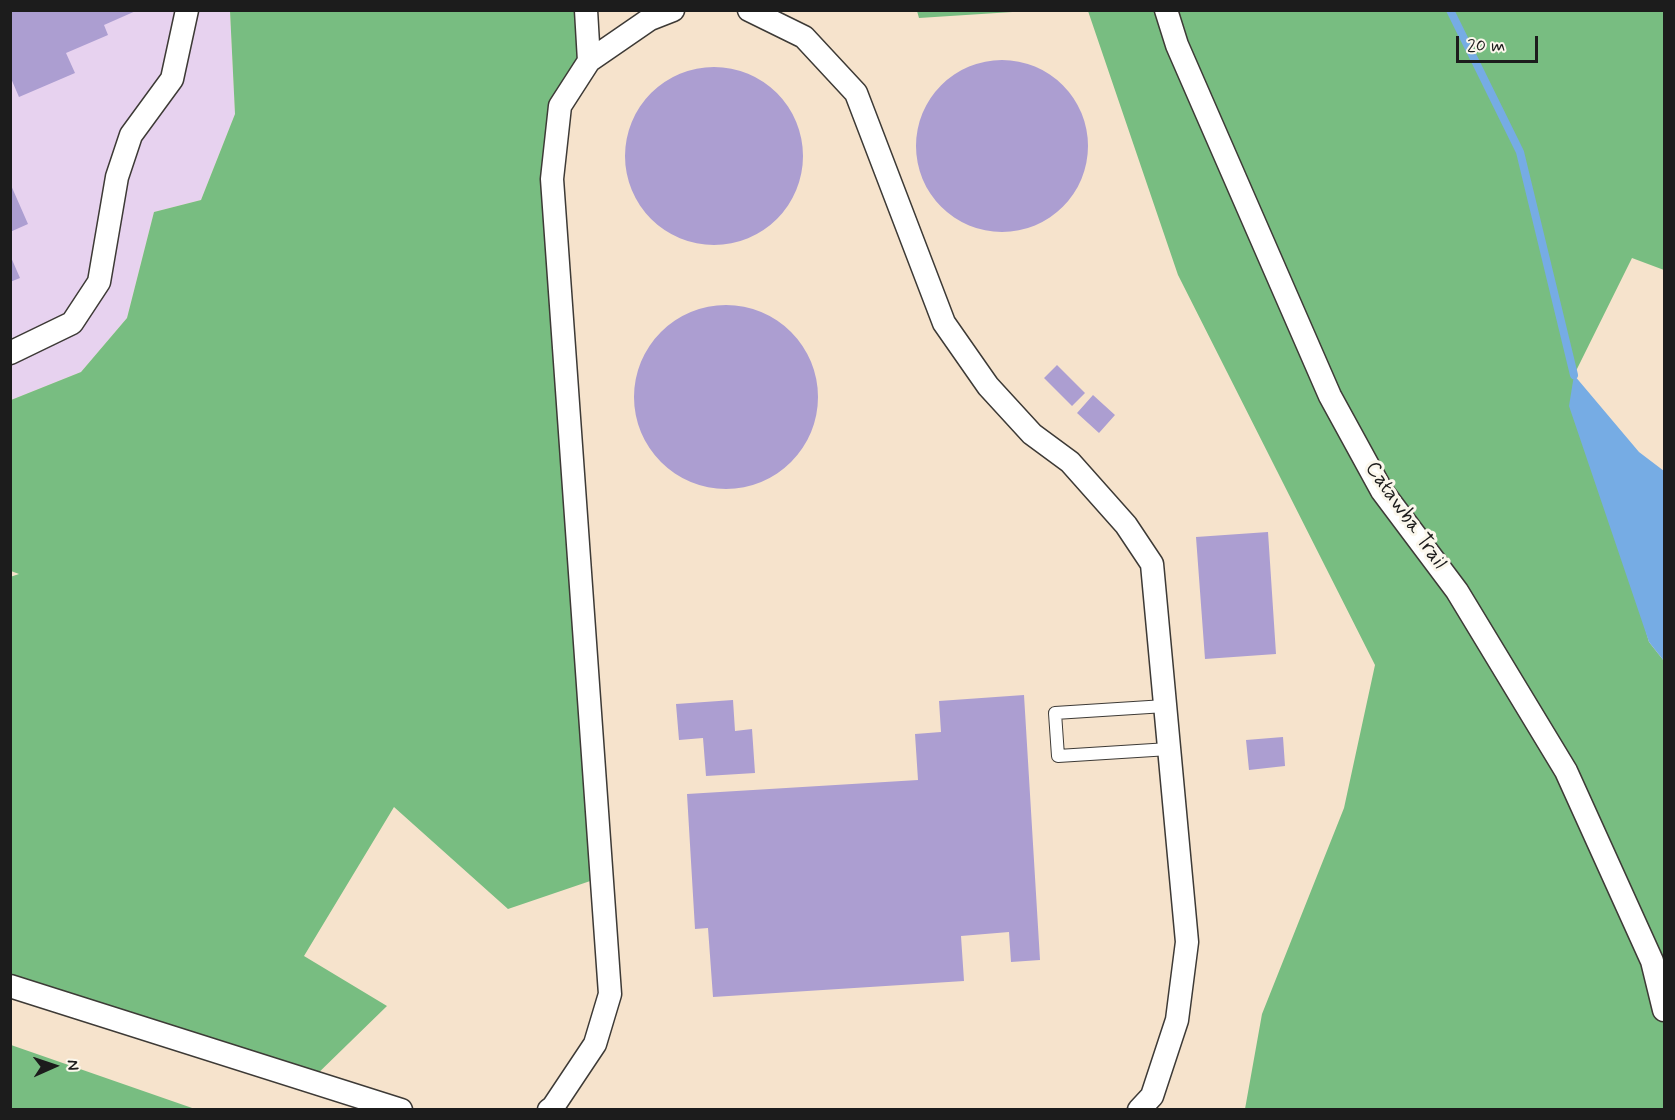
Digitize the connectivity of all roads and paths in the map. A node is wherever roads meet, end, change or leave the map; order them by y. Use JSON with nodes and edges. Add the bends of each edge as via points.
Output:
{"nodes":[{"id":1,"x":187,"y":10,"type":"edge"},
{"id":2,"x":586,"y":10,"type":"edge"},
{"id":3,"x":673,"y":10,"type":"edge"},
{"id":4,"x":749,"y":10,"type":"edge"},
{"id":5,"x":1166,"y":10,"type":"edge"},
{"id":6,"x":589,"y":61,"type":"junction"},
{"id":7,"x":10,"y":352,"type":"edge"},
{"id":8,"x":1165,"y":706,"type":"junction"},
{"id":9,"x":1170,"y":749,"type":"junction"},
{"id":10,"x":10,"y":986,"type":"edge"},
{"id":11,"x":1665,"y":1010,"type":"edge"},
{"id":12,"x":400,"y":1110,"type":"edge"},
{"id":13,"x":549,"y":1110,"type":"edge"},
{"id":14,"x":1139,"y":1110,"type":"edge"}],
"edges":[{"from":1,"to":7,"type":"street","via":[[172,79],[131,135],[117,177],[99,282],[72,323]]},
{"from":2,"to":6,"type":"street"},
{"from":3,"to":6,"type":"street","via":[[650,19]]},
{"from":4,"to":8,"type":"street","via":[[804,37],[856,93],[944,323],[988,386],[1032,434],[1070,462],[1126,525],[1152,564]]},
{"from":5,"to":11,"type":"street","name":"Catawba Trail","via":[[1177,45],[1330,396],[1382,491],[1457,591],[1566,771],[1652,961]]},
{"from":6,"to":13,"type":"street","via":[[560,106],[552,178],[610,994],[595,1044]]},
{"from":8,"to":9,"type":"street"},
{"from":8,"to":9,"type":"lane","via":[[1055,713],[1058,756]]},
{"from":9,"to":14,"type":"street","via":[[1187,942],[1177,1020],[1152,1096]]},
{"from":10,"to":12,"type":"street"}]}
